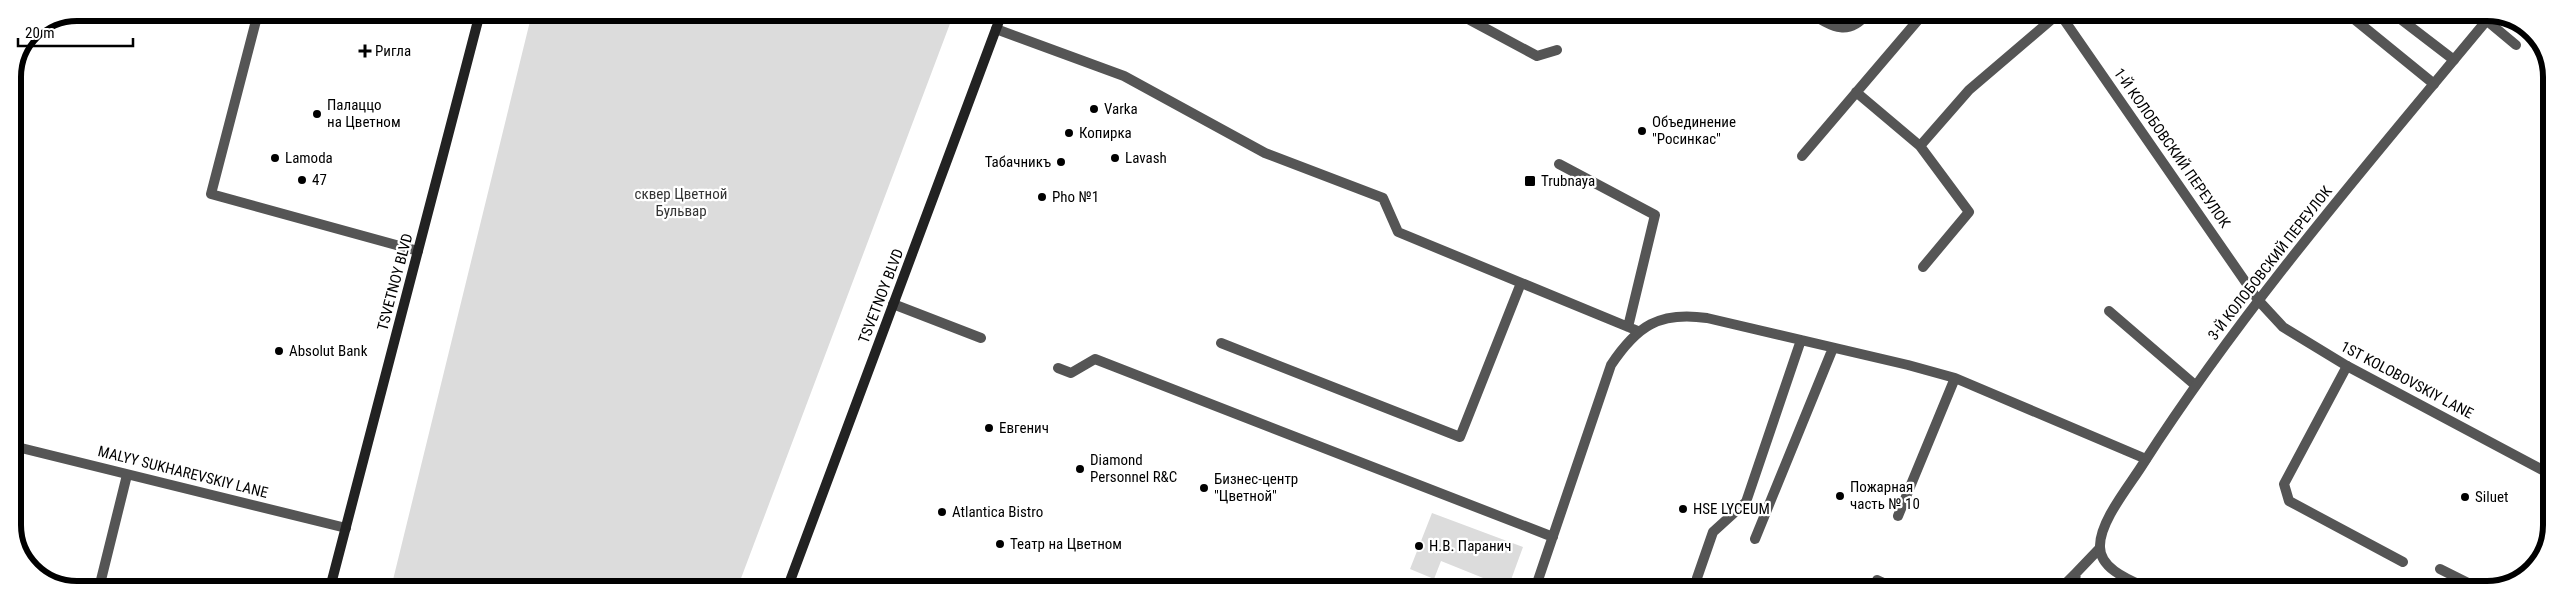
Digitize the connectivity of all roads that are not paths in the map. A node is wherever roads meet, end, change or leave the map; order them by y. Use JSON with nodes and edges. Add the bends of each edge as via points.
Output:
{"nodes":[{"id":1,"x":256,"y":21,"type":"edge"},
{"id":2,"x":478,"y":21,"type":"edge"},
{"id":3,"x":999,"y":21,"type":"edge"},
{"id":4,"x":1472,"y":21,"type":"edge"},
{"id":5,"x":1823,"y":21,"type":"edge"},
{"id":6,"x":1862,"y":21,"type":"edge"},
{"id":7,"x":1918,"y":21,"type":"edge"},
{"id":8,"x":2051,"y":21,"type":"edge"},
{"id":9,"x":2064,"y":21,"type":"edge"},
{"id":10,"x":2357,"y":21,"type":"edge"},
{"id":11,"x":2403,"y":21,"type":"edge"},
{"id":12,"x":2486,"y":21,"type":"edge"},
{"id":13,"x":2493,"y":22,"type":"edge"},
{"id":14,"x":996,"y":29,"type":"junction"},
{"id":15,"x":2516,"y":45,"type":"dead end"},
{"id":16,"x":1557,"y":50,"type":"dead end"},
{"id":17,"x":2454,"y":60,"type":"junction"},
{"id":18,"x":2434,"y":84,"type":"junction"},
{"id":19,"x":1856,"y":92,"type":"junction"},
{"id":20,"x":1920,"y":146,"type":"junction"},
{"id":21,"x":1802,"y":156,"type":"dead end"},
{"id":22,"x":1559,"y":164,"type":"dead end"},
{"id":23,"x":418,"y":251,"type":"junction"},
{"id":24,"x":1923,"y":267,"type":"dead end"},
{"id":25,"x":1521,"y":283,"type":"junction"},
{"id":26,"x":2258,"y":300,"type":"junction"},
{"id":27,"x":893,"y":304,"type":"junction"},
{"id":28,"x":2109,"y":310,"type":"dead end"},
{"id":29,"x":1628,"y":327,"type":"junction"},
{"id":30,"x":1638,"y":331,"type":"junction"},
{"id":31,"x":981,"y":338,"type":"dead end"},
{"id":32,"x":1800,"y":340,"type":"junction"},
{"id":33,"x":1221,"y":343,"type":"dead end"},
{"id":34,"x":1833,"y":348,"type":"junction"},
{"id":35,"x":2348,"y":366,"type":"junction"},
{"id":36,"x":1058,"y":368,"type":"dead end"},
{"id":37,"x":1956,"y":378,"type":"junction"},
{"id":38,"x":2195,"y":386,"type":"junction"},
{"id":39,"x":21,"y":448,"type":"edge"},
{"id":40,"x":2146,"y":459,"type":"junction"},
{"id":41,"x":2543,"y":470,"type":"edge"},
{"id":42,"x":127,"y":475,"type":"junction"},
{"id":43,"x":1898,"y":516,"type":"dead end"},
{"id":44,"x":346,"y":528,"type":"junction"},
{"id":45,"x":1553,"y":537,"type":"junction"},
{"id":46,"x":1755,"y":539,"type":"dead end"},
{"id":47,"x":2100,"y":549,"type":"junction"},
{"id":48,"x":2403,"y":562,"type":"dead end"},
{"id":49,"x":2440,"y":569,"type":"dead end"},
{"id":50,"x":2076,"y":573,"type":"junction"},
{"id":51,"x":101,"y":581,"type":"edge"},
{"id":52,"x":332,"y":581,"type":"edge"},
{"id":53,"x":790,"y":581,"type":"edge"},
{"id":54,"x":1538,"y":581,"type":"edge"},
{"id":55,"x":1699,"y":581,"type":"edge"},
{"id":56,"x":2068,"y":581,"type":"edge"},
{"id":57,"x":2075,"y":581,"type":"edge"},
{"id":58,"x":2134,"y":581,"type":"edge"},
{"id":59,"x":2463,"y":581,"type":"edge"}],
"edges":[{"from":1,"to":23,"type":"street","via":[[211,194]]},
{"from":2,"to":23,"type":"main road","name":"TSVETNOY BLVD"},
{"from":3,"to":14,"type":"main road","name":"TSVETNOY BLVD"},
{"from":4,"to":16,"type":"street","via":[[1537,56]]},
{"from":5,"to":6,"type":"street","via":[[1846,29]]},
{"from":7,"to":19,"type":"street"},
{"from":8,"to":20,"type":"street","via":[[1969,90]]},
{"from":9,"to":26,"type":"street","name":"1-Й КОЛОБОВСКИЙ ПЕРЕУЛОК"},
{"from":10,"to":18,"type":"street"},
{"from":11,"to":17,"type":"street"},
{"from":12,"to":17,"type":"street","name":"3-Й КОЛОБОВСКИЙ ПЕРЕУЛОК"},
{"from":13,"to":15,"type":"street"},
{"from":14,"to":25,"type":"street","via":[[1124,76],[1265,153],[1383,198],[1398,232]]},
{"from":14,"to":27,"type":"main road","name":"TSVETNOY BLVD"},
{"from":17,"to":18,"type":"street","name":"3-Й КОЛОБОВСКИЙ ПЕРЕУЛОК"},
{"from":18,"to":26,"type":"street","name":"3-Й КОЛОБОВСКИЙ ПЕРЕУЛОК"},
{"from":19,"to":20,"type":"street"},
{"from":19,"to":21,"type":"street"},
{"from":20,"to":24,"type":"street","via":[[1969,212]]},
{"from":22,"to":29,"type":"street","via":[[1655,215]]},
{"from":23,"to":44,"type":"main road","name":"TSVETNOY BLVD"},
{"from":25,"to":29,"type":"street"},
{"from":25,"to":33,"type":"street","via":[[1460,437]]},
{"from":26,"to":35,"type":"street","name":"1ST KOLOBOVSKIY LANE","via":[[2283,327]]},
{"from":26,"to":38,"type":"street","name":"3-Й КОЛОБОВСКИЙ ПЕРЕУЛОК"},
{"from":27,"to":31,"type":"street"},
{"from":27,"to":53,"type":"main road","name":"TSVETNOY BLVD"},
{"from":28,"to":38,"type":"street"},
{"from":29,"to":30,"type":"street"},
{"from":30,"to":32,"type":"street","via":[[1661,319],[1687,315]]},
{"from":30,"to":45,"type":"street","via":[[1610,365]]},
{"from":32,"to":34,"type":"street"},
{"from":32,"to":55,"type":"street","via":[[1746,502],[1713,532]]},
{"from":34,"to":37,"type":"street"},
{"from":34,"to":46,"type":"street"},
{"from":35,"to":41,"type":"street","name":"1ST KOLOBOVSKIY LANE"},
{"from":35,"to":48,"type":"street","via":[[2284,484],[2289,501]]},
{"from":36,"to":45,"type":"street","via":[[1071,373],[1095,359]]},
{"from":37,"to":40,"type":"street"},
{"from":37,"to":43,"type":"street"},
{"from":38,"to":40,"type":"street","name":"3-Й КОЛОБОВСКИЙ ПЕРЕУЛОК"},
{"from":39,"to":42,"type":"street","name":"MALYY SUKHAREVSKIY LANE"},
{"from":40,"to":47,"type":"street","name":"3-Й КОЛОБОВСКИЙ ПЕРЕУЛОК","via":[[2107,521]]},
{"from":42,"to":44,"type":"street","name":"MALYY SUKHAREVSKIY LANE"},
{"from":42,"to":51,"type":"street"},
{"from":44,"to":52,"type":"main road","name":"TSVETNOY BLVD"},
{"from":45,"to":54,"type":"street"},
{"from":47,"to":50,"type":"street"},
{"from":47,"to":58,"type":"street","via":[[2107,564]]},
{"from":49,"to":59,"type":"street"},
{"from":50,"to":56,"type":"street"},
{"from":50,"to":57,"type":"street"}]}
